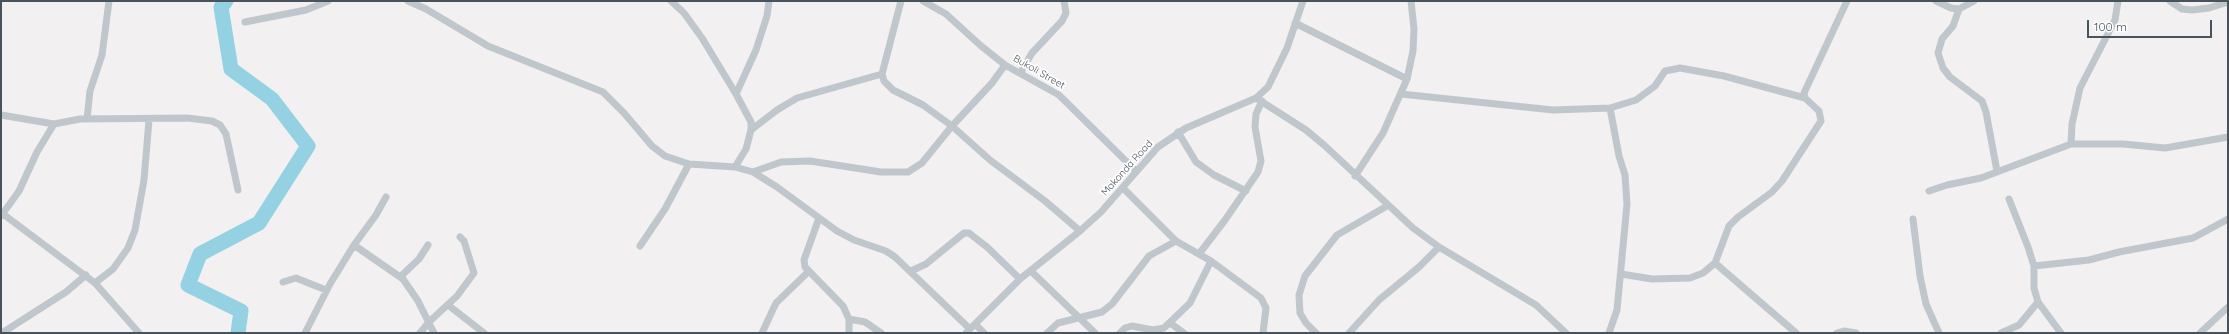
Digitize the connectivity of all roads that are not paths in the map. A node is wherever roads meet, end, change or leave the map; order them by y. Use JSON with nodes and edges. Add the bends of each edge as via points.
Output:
{"nodes":[{"id":1,"x":109,"y":1,"type":"edge"},
{"id":2,"x":328,"y":1,"type":"edge"},
{"id":3,"x":408,"y":1,"type":"edge"},
{"id":4,"x":671,"y":1,"type":"edge"},
{"id":5,"x":769,"y":1,"type":"edge"},
{"id":6,"x":901,"y":1,"type":"edge"},
{"id":7,"x":923,"y":1,"type":"edge"},
{"id":8,"x":1064,"y":1,"type":"edge"},
{"id":9,"x":1411,"y":1,"type":"edge"},
{"id":10,"x":1847,"y":1,"type":"edge"},
{"id":11,"x":1936,"y":1,"type":"edge"},
{"id":12,"x":1974,"y":1,"type":"edge"},
{"id":13,"x":2118,"y":1,"type":"edge"},
{"id":14,"x":2170,"y":1,"type":"edge"},
{"id":15,"x":1301,"y":2,"type":"edge"},
{"id":16,"x":2228,"y":2,"type":"edge"},
{"id":17,"x":1959,"y":9,"type":"junction"},
{"id":18,"x":245,"y":22,"type":"dead end"},
{"id":19,"x":1295,"y":23,"type":"junction"},
{"id":20,"x":1005,"y":65,"type":"junction"},
{"id":21,"x":1021,"y":72,"type":"junction"},
{"id":22,"x":882,"y":74,"type":"junction"},
{"id":23,"x":1407,"y":79,"type":"junction"},
{"id":24,"x":736,"y":94,"type":"junction"},
{"id":25,"x":1402,"y":94,"type":"junction"},
{"id":26,"x":1805,"y":98,"type":"junction"},
{"id":27,"x":1259,"y":99,"type":"junction"},
{"id":28,"x":1610,"y":108,"type":"junction"},
{"id":29,"x":1,"y":115,"type":"edge"},
{"id":30,"x":87,"y":119,"type":"junction"},
{"id":31,"x":149,"y":120,"type":"junction"},
{"id":32,"x":54,"y":124,"type":"junction"},
{"id":33,"x":952,"y":126,"type":"junction"},
{"id":34,"x":751,"y":130,"type":"junction"},
{"id":35,"x":1178,"y":132,"type":"junction"},
{"id":36,"x":2228,"y":137,"type":"edge"},
{"id":37,"x":2071,"y":144,"type":"junction"},
{"id":38,"x":689,"y":164,"type":"junction"},
{"id":39,"x":735,"y":167,"type":"junction"},
{"id":40,"x":1136,"y":171,"type":"junction"},
{"id":41,"x":1997,"y":171,"type":"junction"},
{"id":42,"x":753,"y":172,"type":"junction"},
{"id":43,"x":1355,"y":176,"type":"junction"},
{"id":44,"x":1123,"y":188,"type":"junction"},
{"id":45,"x":238,"y":190,"type":"dead end"},
{"id":46,"x":1246,"y":191,"type":"junction"},
{"id":47,"x":1928,"y":191,"type":"dead end"},
{"id":48,"x":386,"y":197,"type":"dead end"},
{"id":49,"x":2009,"y":199,"type":"dead end"},
{"id":50,"x":1387,"y":206,"type":"junction"},
{"id":51,"x":2,"y":215,"type":"edge"},
{"id":52,"x":819,"y":218,"type":"junction"},
{"id":53,"x":1913,"y":219,"type":"dead end"},
{"id":54,"x":2228,"y":219,"type":"edge"},
{"id":55,"x":1080,"y":232,"type":"junction"},
{"id":56,"x":460,"y":237,"type":"dead end"},
{"id":57,"x":1176,"y":241,"type":"junction"},
{"id":58,"x":354,"y":245,"type":"junction"},
{"id":59,"x":428,"y":245,"type":"dead end"},
{"id":60,"x":640,"y":246,"type":"dead end"},
{"id":61,"x":1439,"y":247,"type":"junction"},
{"id":62,"x":1199,"y":254,"type":"junction"},
{"id":63,"x":1211,"y":261,"type":"junction"},
{"id":64,"x":1715,"y":263,"type":"junction"},
{"id":65,"x":2034,"y":266,"type":"junction"},
{"id":66,"x":911,"y":271,"type":"junction"},
{"id":67,"x":1031,"y":271,"type":"junction"},
{"id":68,"x":808,"y":272,"type":"junction"},
{"id":69,"x":1621,"y":274,"type":"junction"},
{"id":70,"x":86,"y":275,"type":"junction"},
{"id":71,"x":400,"y":277,"type":"junction"},
{"id":72,"x":1020,"y":279,"type":"junction"},
{"id":73,"x":283,"y":282,"type":"dead end"},
{"id":74,"x":96,"y":283,"type":"junction"},
{"id":75,"x":326,"y":290,"type":"junction"},
{"id":76,"x":2038,"y":302,"type":"junction"},
{"id":77,"x":448,"y":305,"type":"junction"},
{"id":78,"x":2228,"y":308,"type":"edge"},
{"id":79,"x":1077,"y":317,"type":"junction"},
{"id":80,"x":849,"y":319,"type":"junction"},
{"id":81,"x":429,"y":322,"type":"junction"},
{"id":82,"x":1170,"y":323,"type":"junction"},
{"id":83,"x":970,"y":329,"type":"edge"},
{"id":84,"x":1163,"y":330,"type":"edge"},
{"id":85,"x":2,"y":333,"type":"edge"},
{"id":86,"x":139,"y":333,"type":"edge"},
{"id":87,"x":305,"y":333,"type":"edge"},
{"id":88,"x":420,"y":333,"type":"edge"},
{"id":89,"x":434,"y":333,"type":"edge"},
{"id":90,"x":484,"y":333,"type":"edge"},
{"id":91,"x":762,"y":333,"type":"edge"},
{"id":92,"x":850,"y":333,"type":"edge"},
{"id":93,"x":881,"y":333,"type":"edge"},
{"id":94,"x":984,"y":333,"type":"edge"},
{"id":95,"x":1047,"y":333,"type":"edge"},
{"id":96,"x":1094,"y":333,"type":"edge"},
{"id":97,"x":1120,"y":333,"type":"edge"},
{"id":98,"x":1184,"y":333,"type":"edge"},
{"id":99,"x":1263,"y":333,"type":"edge"},
{"id":100,"x":1316,"y":333,"type":"edge"},
{"id":101,"x":1349,"y":333,"type":"edge"},
{"id":102,"x":1566,"y":333,"type":"edge"},
{"id":103,"x":1609,"y":333,"type":"edge"},
{"id":104,"x":1796,"y":333,"type":"edge"},
{"id":105,"x":1837,"y":333,"type":"edge"},
{"id":106,"x":1856,"y":333,"type":"edge"},
{"id":107,"x":1939,"y":333,"type":"edge"},
{"id":108,"x":2001,"y":333,"type":"edge"},
{"id":109,"x":2061,"y":333,"type":"edge"},
{"id":110,"x":2200,"y":333,"type":"edge"}],
"edges":[{"from":1,"to":30,"type":"street","via":[[102,55],[90,91]]},
{"from":2,"to":18,"type":"street","via":[[306,10]]},
{"from":3,"to":38,"type":"street","via":[[488,46],[603,92],[652,146],[665,156]]},
{"from":4,"to":24,"type":"street","via":[[684,13],[702,38]]},
{"from":5,"to":24,"type":"street","via":[[756,50]]},
{"from":6,"to":22,"type":"street"},
{"from":7,"to":20,"type":"street","name":"Bukoli Street","via":[[946,14]]},
{"from":8,"to":21,"type":"street","via":[[1066,13],[1062,21],[1032,53]]},
{"from":9,"to":23,"type":"street","via":[[1413,51]]},
{"from":10,"to":26,"type":"street","via":[[1807,84]]},
{"from":11,"to":17,"type":"street"},
{"from":12,"to":17,"type":"street"},
{"from":13,"to":37,"type":"street","via":[[2115,20],[2080,88],[2072,124]]},
{"from":14,"to":16,"type":"street","via":[[2182,9],[2192,10]]},
{"from":15,"to":19,"type":"street","name":"Makonda Road"},
{"from":17,"to":41,"type":"street","via":[[1954,26],[1942,39],[1938,53],[1943,68],[1950,77],[1982,101]]},
{"from":19,"to":23,"type":"street"},
{"from":19,"to":27,"type":"street","name":"Makonda Road","via":[[1274,77]]},
{"from":20,"to":21,"type":"street","name":"Bukoli Street"},
{"from":20,"to":33,"type":"street"},
{"from":21,"to":40,"type":"street","name":"Bukoli Street","via":[[1059,95]]},
{"from":22,"to":33,"type":"street","via":[[884,81],[893,90],[923,105]]},
{"from":22,"to":34,"type":"street","via":[[797,98]]},
{"from":23,"to":25,"type":"street"},
{"from":24,"to":34,"type":"street","via":[[751,122]]},
{"from":25,"to":28,"type":"street","via":[[1554,110]]},
{"from":25,"to":43,"type":"street","via":[[1383,133]]},
{"from":26,"to":28,"type":"street","via":[[1710,73],[1680,68],[1666,71],[1654,86],[1636,100]]},
{"from":26,"to":64,"type":"street","via":[[1821,116],[1815,131],[1782,181],[1730,226]]},
{"from":27,"to":35,"type":"street","name":"Makonda Road"},
{"from":27,"to":43,"type":"street","via":[[1306,130]]},
{"from":27,"to":46,"type":"street","via":[[1255,127],[1261,161],[1258,172]]},
{"from":28,"to":69,"type":"street","via":[[1627,188]]},
{"from":29,"to":32,"type":"street"},
{"from":30,"to":31,"type":"street"},
{"from":30,"to":32,"type":"street"},
{"from":31,"to":45,"type":"street","via":[[202,119],[220,125],[226,134]]},
{"from":31,"to":74,"type":"street","via":[[144,180],[135,230],[128,248],[113,269]]},
{"from":32,"to":51,"type":"street","via":[[37,152],[19,191]]},
{"from":33,"to":42,"type":"street","via":[[922,163],[908,172],[881,172],[810,161],[780,162]]},
{"from":33,"to":55,"type":"street"},
{"from":34,"to":39,"type":"street","via":[[746,149]]},
{"from":35,"to":40,"type":"street","name":"Makonda Road","via":[[1158,147]]},
{"from":35,"to":46,"type":"street","via":[[1196,162],[1214,175]]},
{"from":36,"to":37,"type":"street","via":[[2165,148],[2123,144]]},
{"from":37,"to":41,"type":"street"},
{"from":38,"to":39,"type":"street"},
{"from":38,"to":60,"type":"street"},
{"from":39,"to":42,"type":"street"},
{"from":40,"to":44,"type":"street","name":"Makonda Road"},
{"from":41,"to":47,"type":"street"},
{"from":42,"to":52,"type":"street"},
{"from":43,"to":50,"type":"street"},
{"from":44,"to":55,"type":"street","name":"Makonda Road"},
{"from":44,"to":57,"type":"street"},
{"from":46,"to":62,"type":"street"},
{"from":48,"to":58,"type":"street"},
{"from":49,"to":65,"type":"street"},
{"from":50,"to":61,"type":"street"},
{"from":50,"to":100,"type":"street","via":[[1338,235],[1305,276],[1299,295],[1300,313],[1306,324]]},
{"from":51,"to":70,"type":"street"},
{"from":52,"to":66,"type":"street","via":[[854,240],[886,251]]},
{"from":52,"to":68,"type":"street","via":[[804,260],[804,267]]},
{"from":53,"to":107,"type":"street","via":[[1925,297]]},
{"from":54,"to":65,"type":"street","via":[[2193,238],[2089,260]]},
{"from":55,"to":67,"type":"street","name":"Makonda Road"},
{"from":56,"to":77,"type":"street","via":[[464,241],[474,273],[465,288]]},
{"from":57,"to":62,"type":"street"},
{"from":57,"to":79,"type":"street","via":[[1150,256],[1112,304],[1102,312]]},
{"from":58,"to":71,"type":"street"},
{"from":58,"to":75,"type":"street"},
{"from":59,"to":71,"type":"street","via":[[419,259]]},
{"from":61,"to":101,"type":"street","via":[[1379,300]]},
{"from":61,"to":102,"type":"street","via":[[1536,305]]},
{"from":62,"to":63,"type":"street"},
{"from":63,"to":82,"type":"street","via":[[1190,303]]},
{"from":63,"to":99,"type":"street","via":[[1261,298],[1266,308]]},
{"from":64,"to":69,"type":"street","via":[[1690,278],[1652,279]]},
{"from":64,"to":104,"type":"street"},
{"from":65,"to":76,"type":"street","via":[[2034,288]]},
{"from":66,"to":72,"type":"street","via":[[926,264],[964,233],[969,233]]},
{"from":66,"to":83,"type":"street"},
{"from":67,"to":72,"type":"street","name":"Makonda Road"},
{"from":67,"to":79,"type":"street"},
{"from":68,"to":80,"type":"street","via":[[833,293]]},
{"from":68,"to":91,"type":"street","via":[[776,303]]},
{"from":69,"to":103,"type":"street","via":[[1617,310]]},
{"from":70,"to":74,"type":"street"},
{"from":70,"to":85,"type":"street","via":[[66,292]]},
{"from":71,"to":81,"type":"street","via":[[410,288]]},
{"from":72,"to":83,"type":"street","name":"Makonda Road"},
{"from":73,"to":75,"type":"street","via":[[296,278]]},
{"from":74,"to":86,"type":"street"},
{"from":75,"to":87,"type":"street"},
{"from":76,"to":108,"type":"street","via":[[2019,325]]},
{"from":76,"to":109,"type":"street"},
{"from":77,"to":81,"type":"street"},
{"from":77,"to":90,"type":"street"},
{"from":78,"to":110,"type":"street"},
{"from":79,"to":95,"type":"street","via":[[1058,323]]},
{"from":79,"to":96,"type":"street"},
{"from":80,"to":92,"type":"street"},
{"from":80,"to":93,"type":"street","via":[[865,322]]},
{"from":81,"to":88,"type":"street"},
{"from":81,"to":89,"type":"street"},
{"from":82,"to":84,"type":"street"},
{"from":82,"to":98,"type":"street"},
{"from":83,"to":94,"type":"street"},
{"from":84,"to":97,"type":"street","via":[[1132,326]]},
{"from":105,"to":106,"type":"street"}]}
